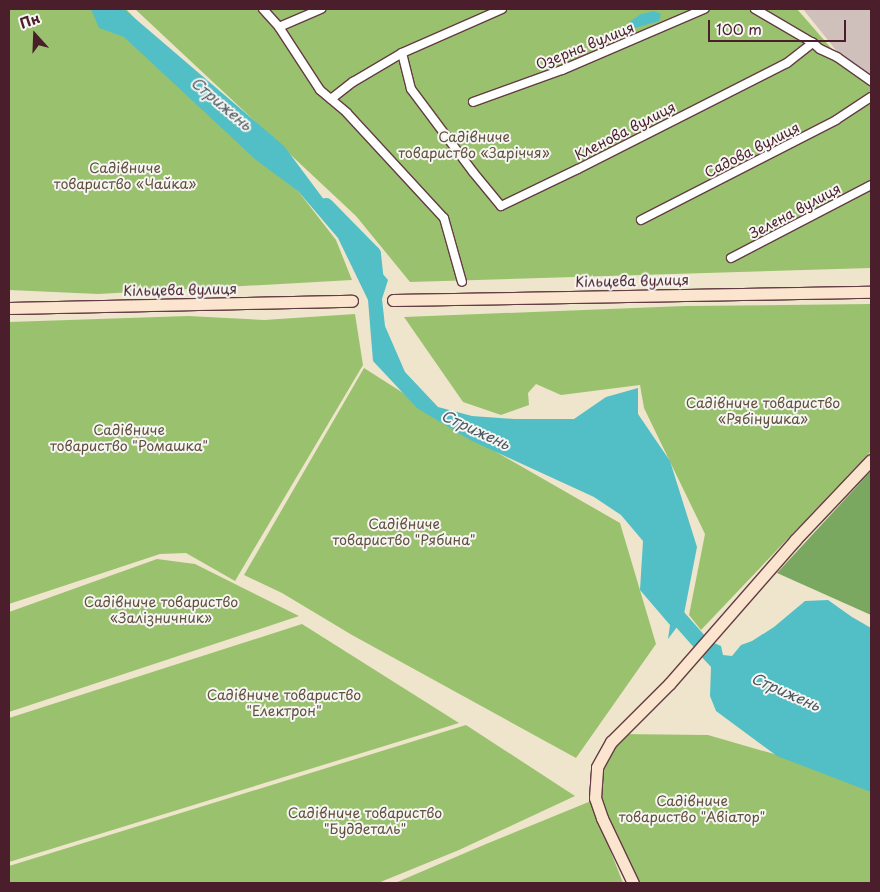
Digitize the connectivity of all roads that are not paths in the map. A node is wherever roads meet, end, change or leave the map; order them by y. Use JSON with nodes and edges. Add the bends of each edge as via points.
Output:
{"nodes":[{"id":1,"x":263,"y":9,"type":"edge"},
{"id":2,"x":321,"y":9,"type":"edge"},
{"id":3,"x":502,"y":9,"type":"edge"},
{"id":4,"x":704,"y":9,"type":"edge"},
{"id":5,"x":755,"y":9,"type":"edge"},
{"id":6,"x":279,"y":27,"type":"junction"},
{"id":7,"x":813,"y":43,"type":"junction"},
{"id":8,"x":402,"y":53,"type":"junction"},
{"id":9,"x":871,"y":81,"type":"edge"},
{"id":10,"x":871,"y":97,"type":"edge"},
{"id":11,"x":331,"y":99,"type":"junction"},
{"id":12,"x":474,"y":102,"type":"dead end"},
{"id":13,"x":871,"y":185,"type":"edge"},
{"id":14,"x":641,"y":220,"type":"dead end"},
{"id":15,"x":731,"y":258,"type":"dead end"},
{"id":16,"x":462,"y":282,"type":"dead end"},
{"id":17,"x":871,"y":292,"type":"edge"},
{"id":18,"x":393,"y":300,"type":"dead end"},
{"id":19,"x":352,"y":301,"type":"dead end"},
{"id":20,"x":9,"y":308,"type":"edge"},
{"id":21,"x":871,"y":460,"type":"edge"},
{"id":22,"x":633,"y":883,"type":"edge"}],
"edges":[{"from":1,"to":6,"type":"street"},
{"from":2,"to":6,"type":"street"},
{"from":3,"to":8,"type":"street"},
{"from":4,"to":12,"type":"street","name":"Озерна вулиця","via":[[562,70]]},
{"from":5,"to":7,"type":"street"},
{"from":6,"to":11,"type":"street","via":[[314,83]]},
{"from":7,"to":8,"type":"street","name":"Кленова вулиця","via":[[787,63],[501,206],[411,89]]},
{"from":7,"to":9,"type":"street"},
{"from":8,"to":11,"type":"street","via":[[364,74]]},
{"from":10,"to":14,"type":"street","name":"Садова вулиця","via":[[811,134]]},
{"from":11,"to":16,"type":"street","via":[[444,218]]},
{"from":13,"to":15,"type":"street","name":"Зелена вулиця"},
{"from":17,"to":18,"type":"main road","name":"Кільцева вулиця"},
{"from":19,"to":20,"type":"main road","name":"Кільцева вулиця"},
{"from":21,"to":22,"type":"main road","via":[[611,742],[597,767],[595,798]]}]}
